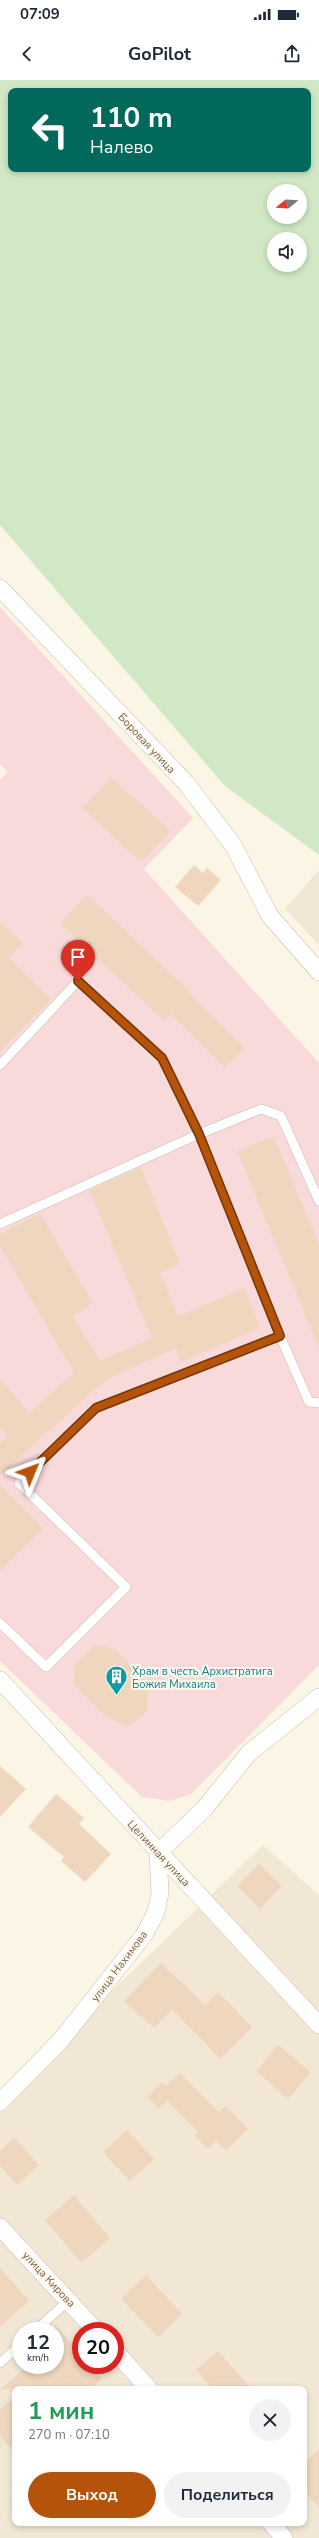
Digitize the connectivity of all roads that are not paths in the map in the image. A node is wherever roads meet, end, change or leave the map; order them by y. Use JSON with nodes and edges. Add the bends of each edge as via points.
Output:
{"nodes":[{"id":1,"x":0,"y":588,"type":"edge"},
{"id":2,"x":319,"y":972,"type":"edge"},
{"id":3,"x":0,"y":1065,"type":"edge"},
{"id":4,"x":199,"y":1134,"type":"junction"},
{"id":5,"x":319,"y":1201,"type":"edge"},
{"id":6,"x":0,"y":1224,"type":"edge"},
{"id":7,"x":280,"y":1336,"type":"junction"},
{"id":8,"x":319,"y":1403,"type":"edge"},
{"id":9,"x":0,"y":1623,"type":"edge"},
{"id":10,"x":0,"y":1680,"type":"edge"},
{"id":11,"x":319,"y":1697,"type":"edge"},
{"id":12,"x":158,"y":1853,"type":"junction"},
{"id":13,"x":319,"y":2024,"type":"edge"},
{"id":14,"x":0,"y":2102,"type":"edge"},
{"id":15,"x":0,"y":2227,"type":"edge"},
{"id":16,"x":69,"y":2300,"type":"junction"},
{"id":17,"x":45,"y":2322,"type":"edge"},
{"id":18,"x":88,"y":2322,"type":"edge"},
{"id":19,"x":12,"y":2352,"type":"edge"},
{"id":20,"x":124,"y":2361,"type":"edge"},
{"id":21,"x":0,"y":2363,"type":"edge"},
{"id":22,"x":146,"y":2386,"type":"edge"},
{"id":23,"x":274,"y":2526,"type":"edge"},
{"id":24,"x":284,"y":2538,"type":"edge"}],
"edges":[{"from":1,"to":2,"type":"street","name":"Боровая улица","via":[[186,783],[232,845],[270,916]]},
{"from":3,"to":4,"type":"lane","via":[[78,981],[162,1058]]},
{"from":4,"to":5,"type":"lane","via":[[261,1108],[281,1116]]},
{"from":4,"to":6,"type":"lane"},
{"from":4,"to":7,"type":"lane"},
{"from":7,"to":8,"type":"lane","via":[[309,1402]]},
{"from":7,"to":9,"type":"lane","via":[[96,1408],[19,1483],[126,1588],[46,1667]]},
{"from":10,"to":12,"type":"street","name":"Целинная улица"},
{"from":11,"to":12,"type":"street","via":[[249,1753],[204,1809]]},
{"from":12,"to":13,"type":"street","name":"Целинная улица"},
{"from":12,"to":14,"type":"street","name":"улица Нахимова","via":[[160,1893],[156,1912],[144,1935],[61,2040]]},
{"from":15,"to":16,"type":"street","name":"улица Кирова"},
{"from":16,"to":17,"type":"lane"},
{"from":16,"to":18,"type":"street","name":"улица Кирова"},
{"from":19,"to":21,"type":"lane"},
{"from":20,"to":22,"type":"street"},
{"from":23,"to":24,"type":"street"}]}
